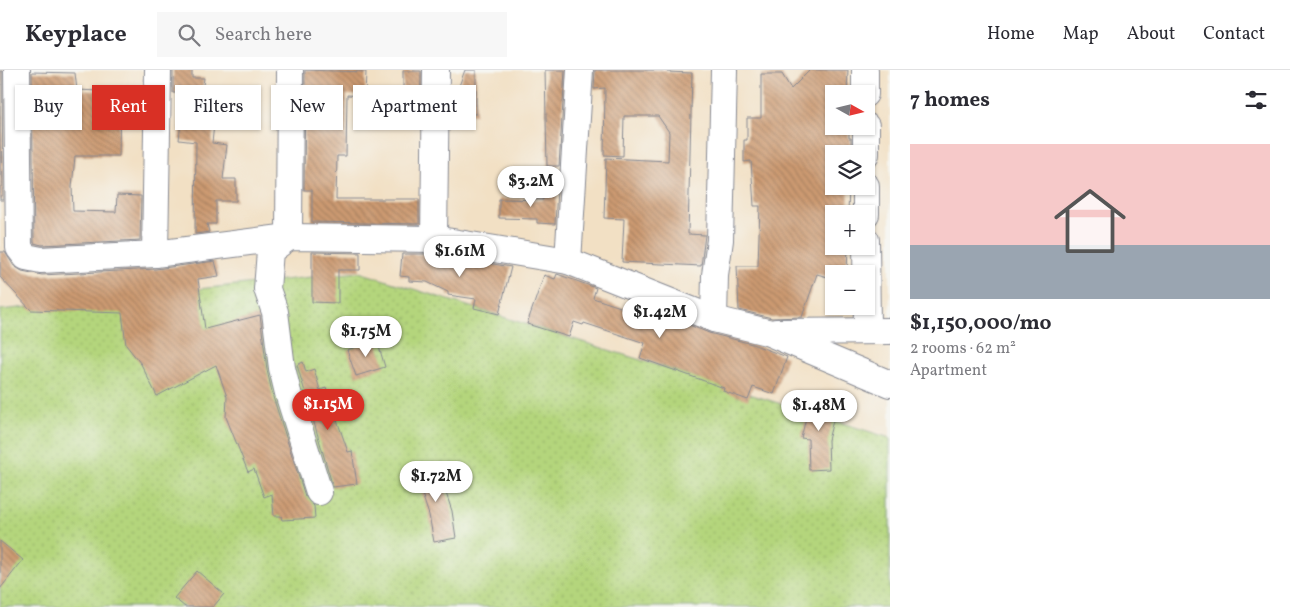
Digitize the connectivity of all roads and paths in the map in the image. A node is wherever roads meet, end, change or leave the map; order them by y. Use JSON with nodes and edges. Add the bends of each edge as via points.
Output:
{"nodes":[{"id":1,"x":17,"y":70,"type":"edge"},
{"id":2,"x":158,"y":70,"type":"edge"},
{"id":3,"x":290,"y":70,"type":"edge"},
{"id":4,"x":436,"y":70,"type":"edge"},
{"id":5,"x":580,"y":70,"type":"edge"},
{"id":6,"x":724,"y":70,"type":"edge"},
{"id":7,"x":865,"y":70,"type":"edge"},
{"id":8,"x":866,"y":85,"type":"edge"},
{"id":9,"x":289,"y":237,"type":"junction"},
{"id":10,"x":434,"y":239,"type":"junction"},
{"id":11,"x":155,"y":254,"type":"junction"},
{"id":12,"x":868,"y":255,"type":"edge"},
{"id":13,"x":568,"y":261,"type":"junction"},
{"id":14,"x":714,"y":319,"type":"junction"},
{"id":15,"x":878,"y":330,"type":"edge"},
{"id":16,"x":767,"y":332,"type":"junction"},
{"id":17,"x":890,"y":384,"type":"edge"},
{"id":18,"x":319,"y":492,"type":"dead end"}],
"edges":[{"from":1,"to":11,"type":"street","via":[[19,248],[26,257],[41,260]]},
{"from":2,"to":11,"type":"street"},
{"from":3,"to":9,"type":"street"},
{"from":4,"to":10,"type":"street"},
{"from":5,"to":13,"type":"street"},
{"from":6,"to":14,"type":"street","via":[[720,240]]},
{"from":7,"to":8,"type":"street"},
{"from":9,"to":10,"type":"street"},
{"from":9,"to":11,"type":"street"},
{"from":9,"to":18,"type":"street","via":[[270,252],[267,289],[275,312],[288,393]]},
{"from":10,"to":13,"type":"street"},
{"from":12,"to":15,"type":"street"},
{"from":13,"to":14,"type":"street"},
{"from":14,"to":16,"type":"street"},
{"from":15,"to":16,"type":"street"},
{"from":16,"to":17,"type":"street"}]}
